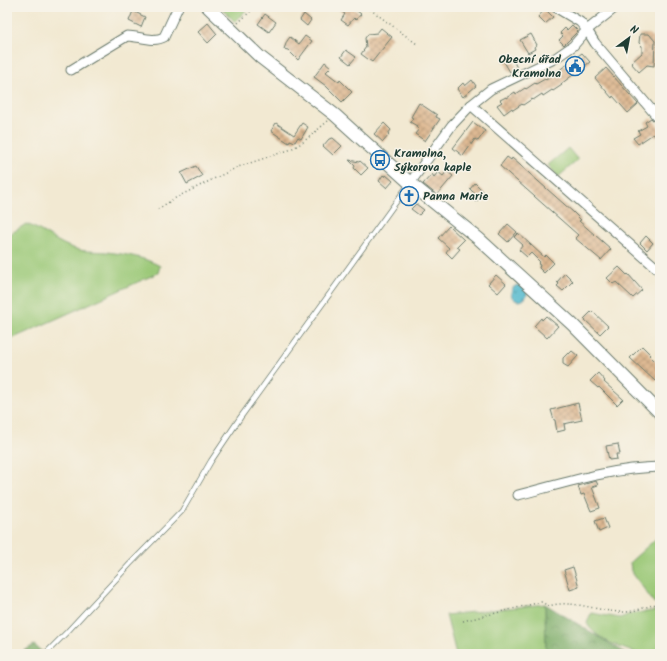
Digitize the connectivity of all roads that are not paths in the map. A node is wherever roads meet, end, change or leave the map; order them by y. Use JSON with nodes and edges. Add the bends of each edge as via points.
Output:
{"nodes":[{"id":1,"x":178,"y":7,"type":"edge"},
{"id":2,"x":208,"y":7,"type":"edge"},
{"id":3,"x":555,"y":7,"type":"edge"},
{"id":4,"x":616,"y":7,"type":"edge"},
{"id":5,"x":587,"y":30,"type":"junction"},
{"id":6,"x":70,"y":70,"type":"dead end"},
{"id":7,"x":471,"y":105,"type":"junction"},
{"id":8,"x":660,"y":120,"type":"edge"},
{"id":9,"x":410,"y":183,"type":"junction"},
{"id":10,"x":660,"y":270,"type":"edge"},
{"id":11,"x":660,"y":413,"type":"edge"},
{"id":12,"x":660,"y":467,"type":"edge"},
{"id":13,"x":518,"y":495,"type":"dead end"},
{"id":14,"x":44,"y":654,"type":"edge"}],
"edges":[{"from":1,"to":6,"type":"street","via":[[164,37],[154,40],[127,36]]},
{"from":2,"to":9,"type":"street","via":[[260,58],[335,115]]},
{"from":3,"to":5,"type":"street","via":[[580,22]]},
{"from":4,"to":5,"type":"street"},
{"from":5,"to":7,"type":"street","via":[[573,46],[554,59],[491,89]]},
{"from":5,"to":8,"type":"street"},
{"from":7,"to":9,"type":"street","via":[[452,125]]},
{"from":7,"to":10,"type":"street"},
{"from":9,"to":11,"type":"street","via":[[479,239],[572,324]]},
{"from":9,"to":14,"type":"lane","via":[[240,418],[211,460],[182,511]]},
{"from":12,"to":13,"type":"street","via":[[595,475]]}]}
